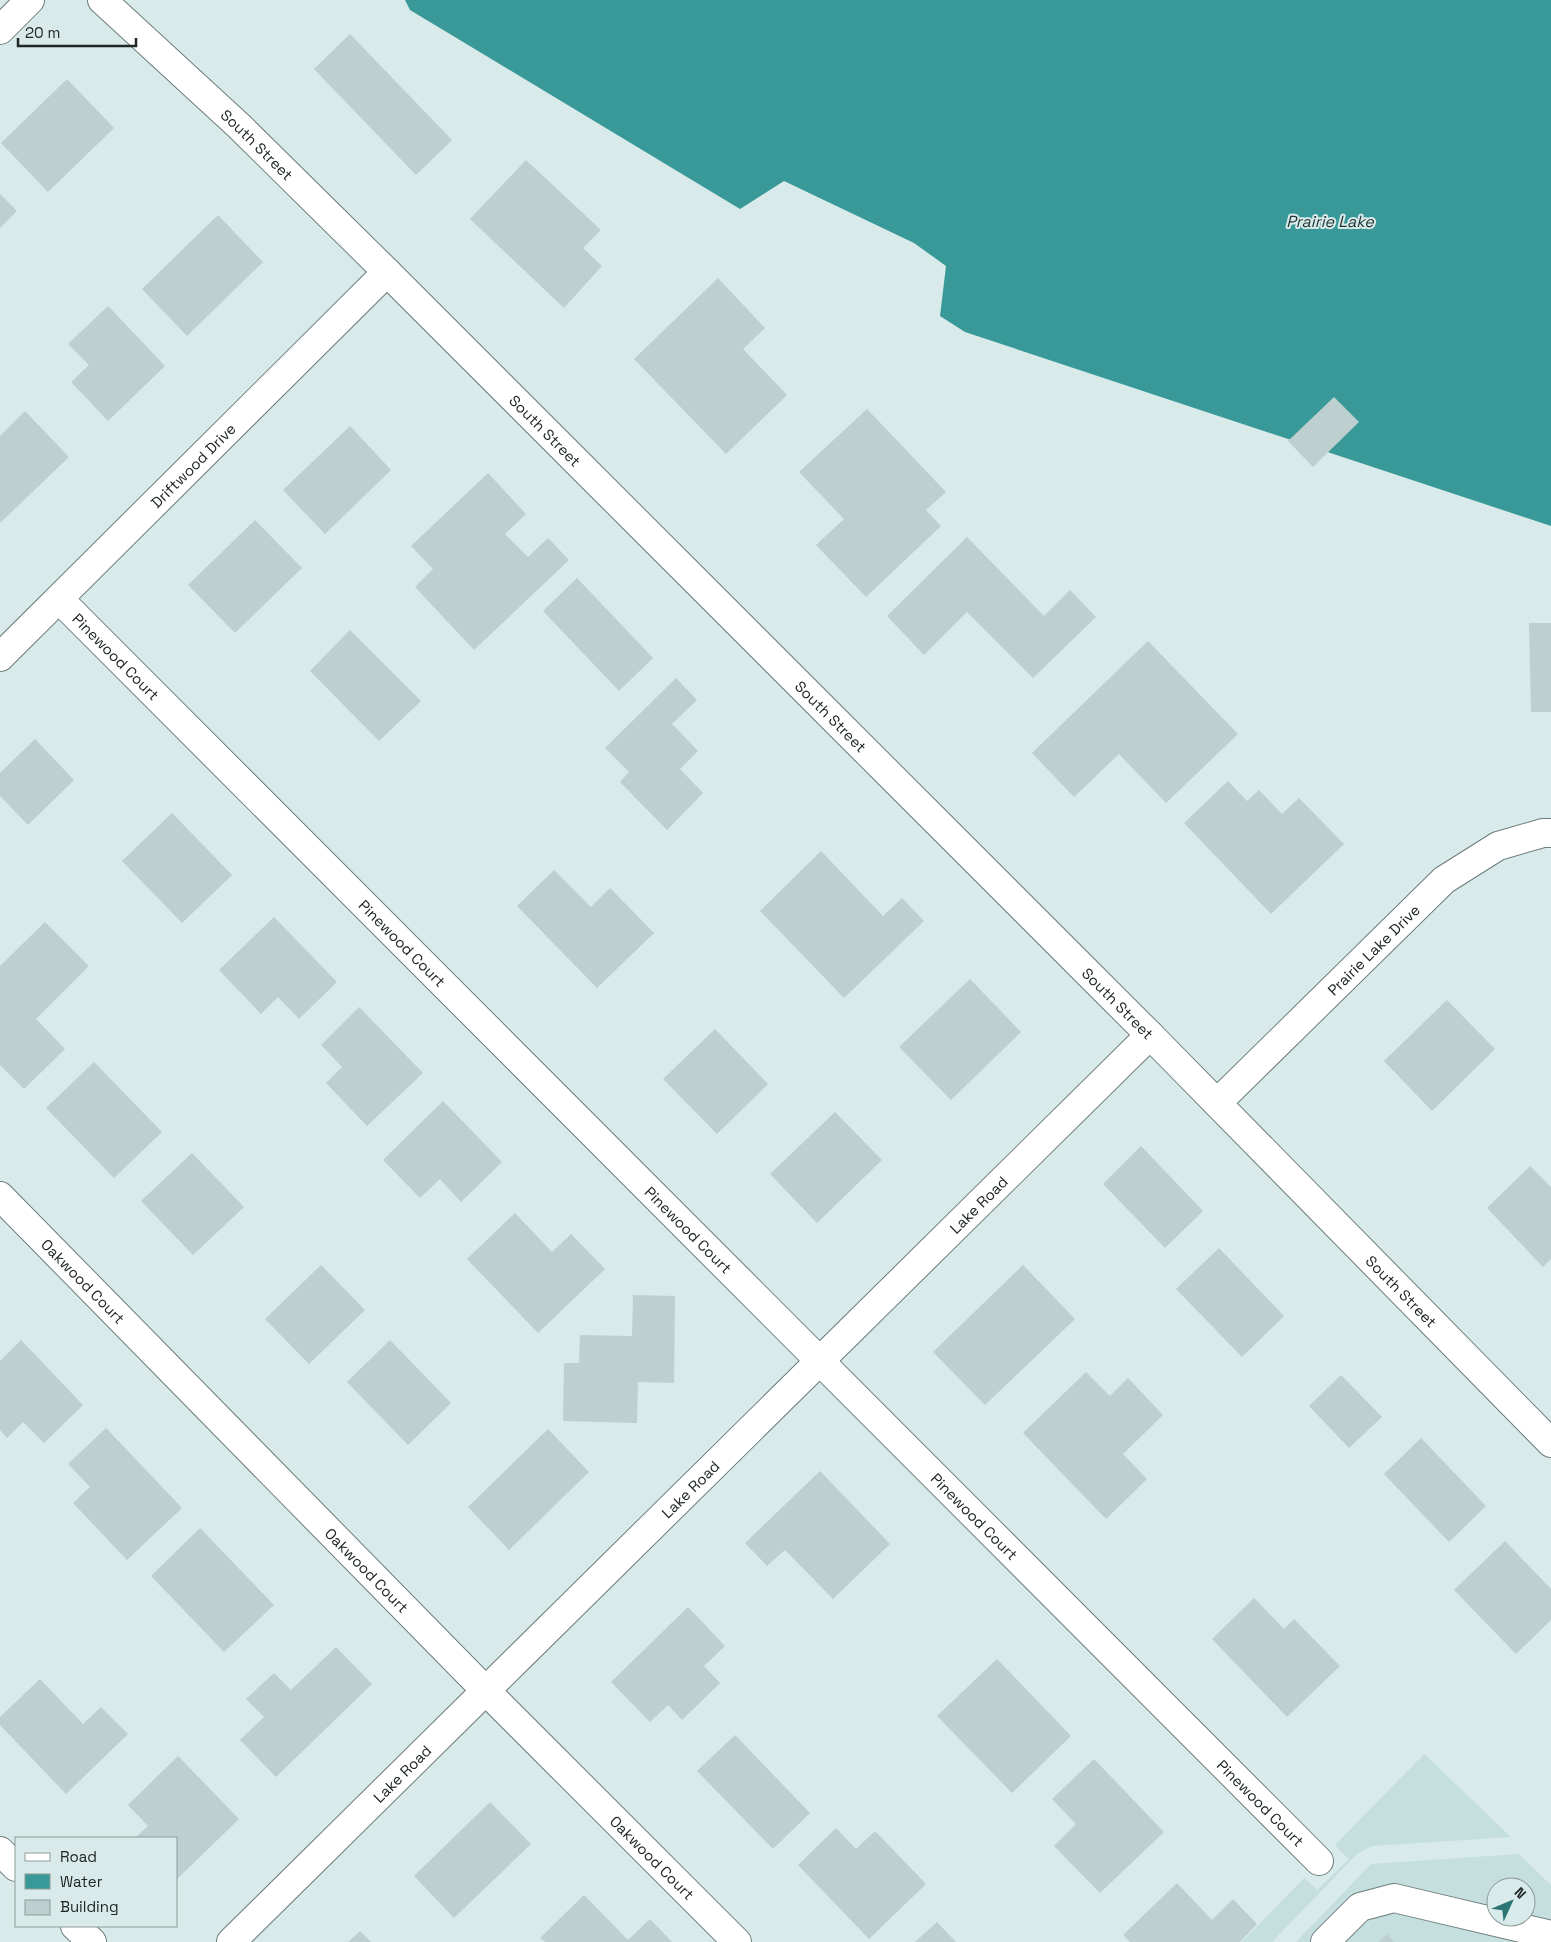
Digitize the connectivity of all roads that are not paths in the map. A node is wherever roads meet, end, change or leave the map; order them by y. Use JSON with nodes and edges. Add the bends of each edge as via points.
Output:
{"nodes":[{"id":1,"x":30,"y":0,"type":"edge"},
{"id":2,"x":102,"y":0,"type":"edge"},
{"id":3,"x":0,"y":30,"type":"edge"},
{"id":4,"x":386,"y":272,"type":"junction"},
{"id":5,"x":59,"y":599,"type":"junction"},
{"id":6,"x":0,"y":657,"type":"edge"},
{"id":7,"x":1551,"y":833,"type":"edge"},
{"id":8,"x":1150,"y":1035,"type":"junction"},
{"id":9,"x":1217,"y":1103,"type":"junction"},
{"id":10,"x":0,"y":1196,"type":"edge"},
{"id":11,"x":818,"y":1362,"type":"junction"},
{"id":12,"x":1551,"y":1443,"type":"edge"},
{"id":13,"x":486,"y":1692,"type":"junction"},
{"id":14,"x":0,"y":1851,"type":"edge"},
{"id":15,"x":1318,"y":1861,"type":"dead end"},
{"id":16,"x":15,"y":1866,"type":"edge"},
{"id":17,"x":76,"y":1927,"type":"edge"},
{"id":18,"x":1551,"y":1935,"type":"edge"},
{"id":19,"x":92,"y":1942,"type":"edge"},
{"id":20,"x":231,"y":1942,"type":"edge"},
{"id":21,"x":737,"y":1942,"type":"edge"},
{"id":22,"x":1325,"y":1942,"type":"edge"}],
"edges":[{"from":1,"to":3,"type":"street"},
{"from":2,"to":4,"type":"street","name":"South Street","via":[[239,126]]},
{"from":4,"to":5,"type":"street","name":"Driftwood Drive"},
{"from":4,"to":8,"type":"street","name":"South Street"},
{"from":5,"to":6,"type":"street","name":"Driftwood Drive"},
{"from":5,"to":11,"type":"street","name":"Pinewood Court"},
{"from":7,"to":9,"type":"street","name":"Prairie Lake Drive","via":[[1498,846],[1444,880]]},
{"from":8,"to":9,"type":"street","name":"South Street"},
{"from":8,"to":11,"type":"street","name":"Lake Road"},
{"from":9,"to":12,"type":"street","name":"South Street"},
{"from":10,"to":13,"type":"street","name":"Oakwood Court"},
{"from":11,"to":13,"type":"street","name":"Lake Road"},
{"from":11,"to":15,"type":"street","name":"Pinewood Court"},
{"from":13,"to":20,"type":"street","name":"Lake Road"},
{"from":13,"to":21,"type":"street","name":"Oakwood Court"},
{"from":14,"to":16,"type":"street"},
{"from":17,"to":19,"type":"street"},
{"from":18,"to":22,"type":"street","via":[[1394,1898],[1360,1907]]}]}
